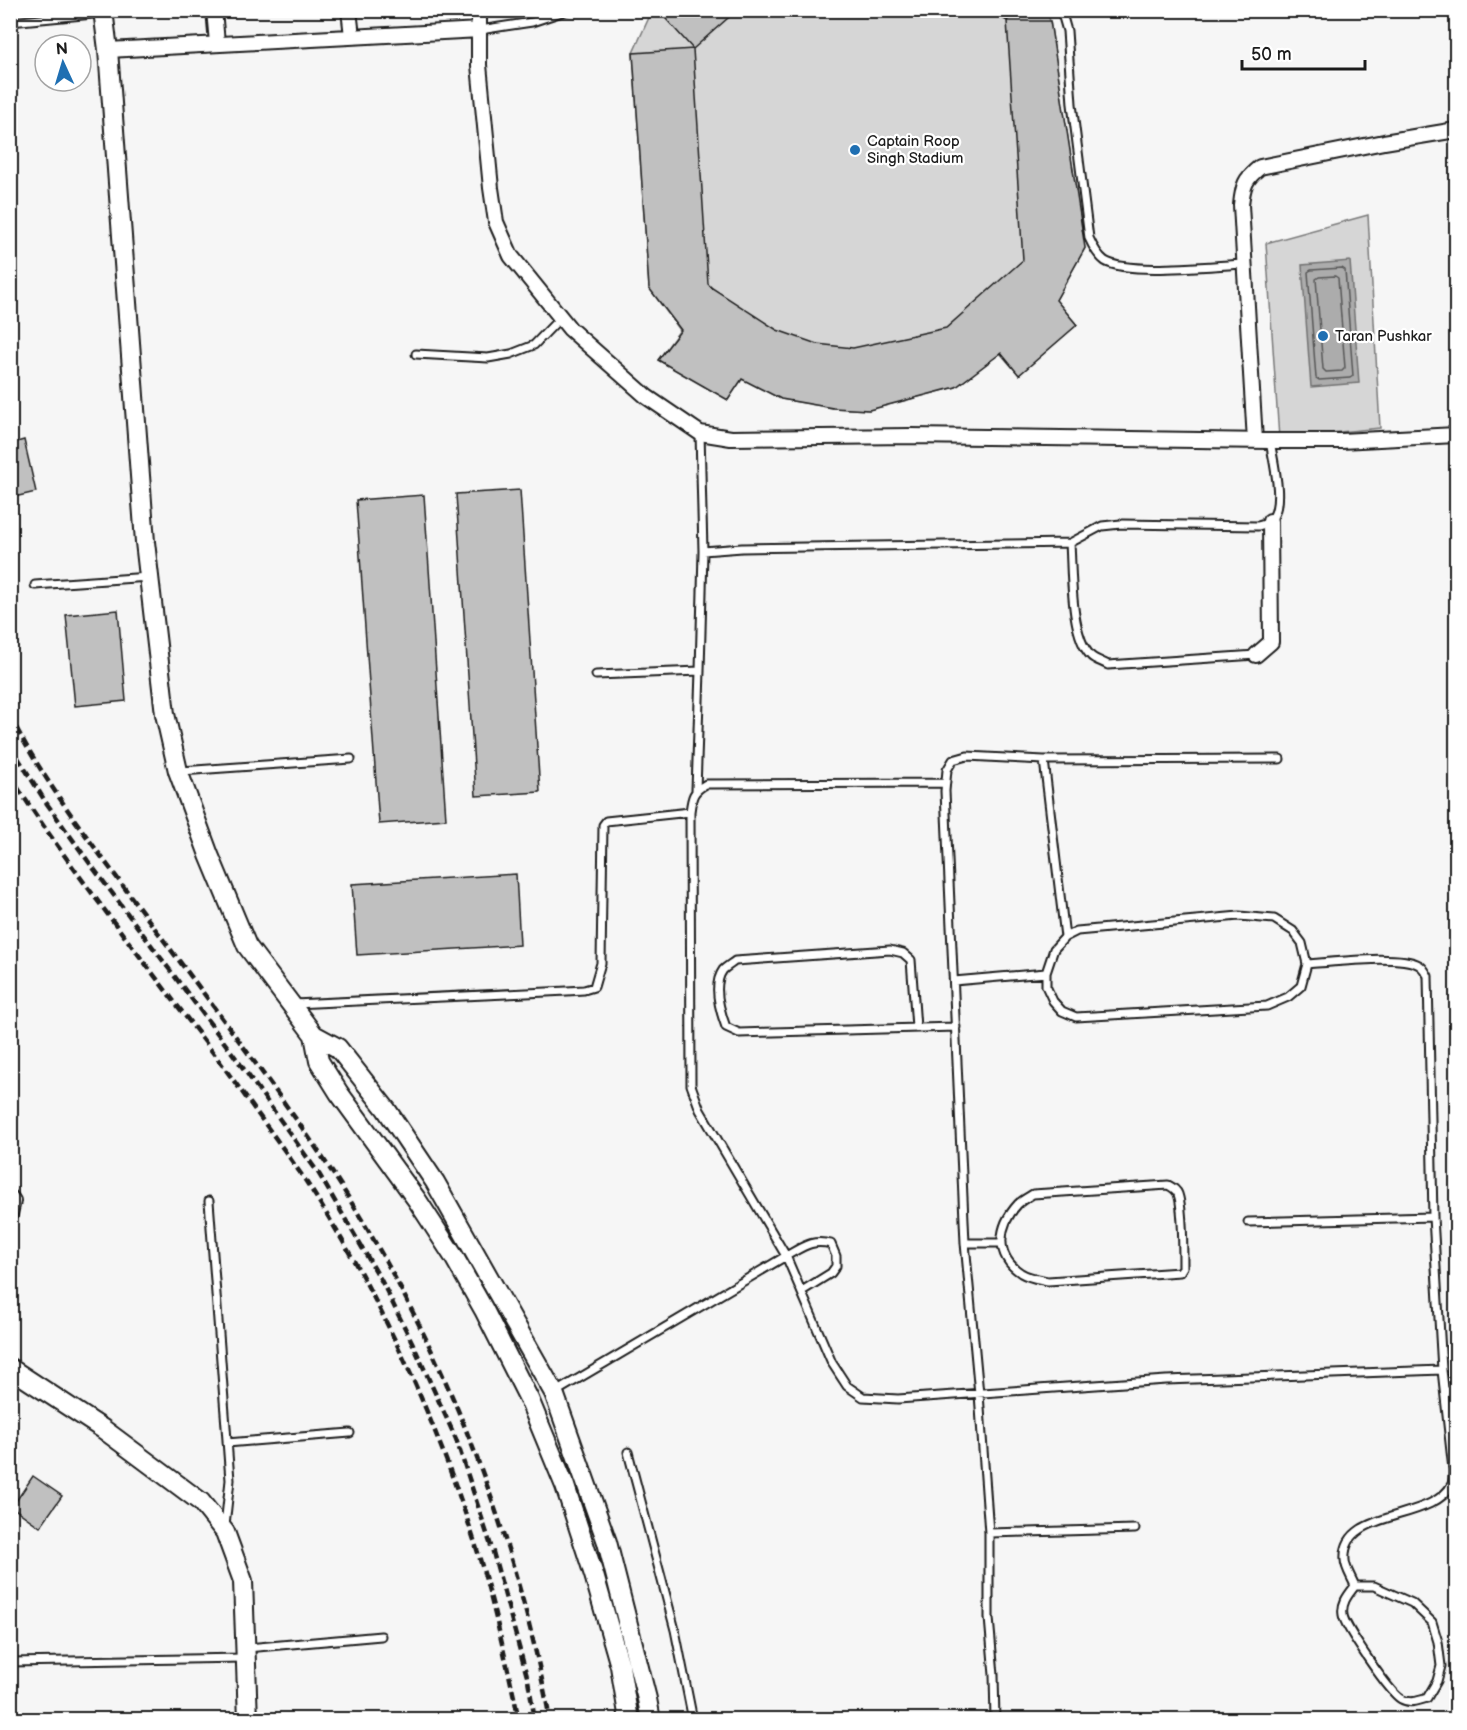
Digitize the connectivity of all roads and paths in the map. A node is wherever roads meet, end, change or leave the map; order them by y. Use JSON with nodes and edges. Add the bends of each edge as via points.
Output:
{"nodes":[{"id":1,"x":214,"y":10,"type":"edge"},
{"id":2,"x":349,"y":10,"type":"edge"},
{"id":3,"x":479,"y":10,"type":"edge"},
{"id":4,"x":568,"y":10,"type":"edge"},
{"id":5,"x":1060,"y":10,"type":"edge"},
{"id":6,"x":104,"y":12,"type":"edge"},
{"id":7,"x":10,"y":22,"type":"edge"},
{"id":8,"x":480,"y":30,"type":"junction"},
{"id":9,"x":352,"y":36,"type":"junction"},
{"id":10,"x":217,"y":44,"type":"junction"},
{"id":11,"x":108,"y":50,"type":"junction"},
{"id":12,"x":1456,"y":130,"type":"edge"},
{"id":13,"x":1244,"y":264,"type":"junction"},
{"id":14,"x":560,"y":318,"type":"junction"},
{"id":15,"x":416,"y":354,"type":"dead end"},
{"id":16,"x":700,"y":433,"type":"junction"},
{"id":17,"x":1456,"y":435,"type":"edge"},
{"id":18,"x":1255,"y":441,"type":"junction"},
{"id":19,"x":1270,"y":441,"type":"junction"},
{"id":20,"x":1270,"y":521,"type":"junction"},
{"id":21,"x":1070,"y":543,"type":"junction"},
{"id":22,"x":703,"y":551,"type":"junction"},
{"id":23,"x":149,"y":578,"type":"junction"},
{"id":24,"x":35,"y":585,"type":"dead end"},
{"id":25,"x":1256,"y":655,"type":"joint"},
{"id":26,"x":700,"y":671,"type":"junction"},
{"id":27,"x":596,"y":675,"type":"dead end"},
{"id":28,"x":351,"y":759,"type":"dead end"},
{"id":29,"x":1281,"y":759,"type":"dead end"},
{"id":30,"x":1044,"y":760,"type":"junction"},
{"id":31,"x":178,"y":771,"type":"junction"},
{"id":32,"x":945,"y":783,"type":"junction"},
{"id":33,"x":696,"y":790,"type":"junction"},
{"id":34,"x":690,"y":812,"type":"junction"},
{"id":35,"x":1065,"y":937,"type":"junction"},
{"id":36,"x":1307,"y":964,"type":"junction"},
{"id":37,"x":1046,"y":973,"type":"junction"},
{"id":38,"x":954,"y":981,"type":"junction"},
{"id":39,"x":291,"y":1004,"type":"junction"},
{"id":40,"x":916,"y":1027,"type":"junction"},
{"id":41,"x":956,"y":1027,"type":"junction"},
{"id":42,"x":314,"y":1035,"type":"junction"},
{"id":43,"x":10,"y":1197,"type":"edge"},
{"id":44,"x":209,"y":1201,"type":"dead end"},
{"id":45,"x":10,"y":1214,"type":"edge"},
{"id":46,"x":1433,"y":1217,"type":"junction"},
{"id":47,"x":1248,"y":1222,"type":"dead end"},
{"id":48,"x":965,"y":1243,"type":"junction"},
{"id":49,"x":1000,"y":1243,"type":"junction"},
{"id":50,"x":786,"y":1256,"type":"junction"},
{"id":51,"x":802,"y":1291,"type":"junction"},
{"id":52,"x":10,"y":1368,"type":"edge"},
{"id":53,"x":1442,"y":1370,"type":"junction"},
{"id":54,"x":1445,"y":1391,"type":"junction"},
{"id":55,"x":1456,"y":1391,"type":"edge"},
{"id":56,"x":554,"y":1393,"type":"junction"},
{"id":57,"x":979,"y":1394,"type":"junction"},
{"id":58,"x":350,"y":1433,"type":"dead end"},
{"id":59,"x":227,"y":1443,"type":"junction"},
{"id":60,"x":628,"y":1452,"type":"dead end"},
{"id":61,"x":1135,"y":1529,"type":"dead end"},
{"id":62,"x":225,"y":1532,"type":"junction"},
{"id":63,"x":989,"y":1533,"type":"junction"},
{"id":64,"x":1355,"y":1586,"type":"junction"},
{"id":65,"x":381,"y":1636,"type":"dead end"},
{"id":66,"x":246,"y":1653,"type":"junction"},
{"id":67,"x":10,"y":1662,"type":"edge"},
{"id":68,"x":248,"y":1719,"type":"edge"},
{"id":69,"x":629,"y":1719,"type":"edge"},
{"id":70,"x":651,"y":1719,"type":"edge"},
{"id":71,"x":693,"y":1719,"type":"edge"},
{"id":72,"x":995,"y":1719,"type":"edge"}],
"edges":[{"from":1,"to":10,"type":"street"},
{"from":2,"to":9,"type":"street"},
{"from":3,"to":8,"type":"street"},
{"from":4,"to":8,"type":"lane","via":[[532,22]]},
{"from":5,"to":13,"type":"lane","via":[[1067,31],[1089,238],[1098,256],[1128,267]]},
{"from":6,"to":7,"type":"lane"},
{"from":6,"to":11,"type":"street"},
{"from":8,"to":9,"type":"street"},
{"from":8,"to":14,"type":"street","via":[[479,66],[496,222],[511,256]]},
{"from":9,"to":10,"type":"street"},
{"from":10,"to":11,"type":"street"},
{"from":11,"to":23,"type":"street"},
{"from":12,"to":13,"type":"street","via":[[1260,167],[1247,178],[1242,191]]},
{"from":13,"to":18,"type":"street"},
{"from":14,"to":15,"type":"lane","via":[[534,345],[511,354],[488,358]]},
{"from":14,"to":16,"type":"street","via":[[647,397]]},
{"from":16,"to":18,"type":"street","via":[[731,438],[922,436]]},
{"from":16,"to":22,"type":"lane"},
{"from":17,"to":19,"type":"street"},
{"from":18,"to":19,"type":"street"},
{"from":19,"to":20,"type":"lane","via":[[1278,498]]},
{"from":20,"to":21,"type":"lane","via":[[1258,526],[1102,526]]},
{"from":20,"to":25,"type":"street","via":[[1271,642]]},
{"from":21,"to":22,"type":"lane"},
{"from":21,"to":25,"type":"lane","via":[[1076,623],[1082,644],[1092,657],[1108,665]]},
{"from":22,"to":26,"type":"lane"},
{"from":23,"to":24,"type":"lane"},
{"from":23,"to":31,"type":"street","via":[[165,714]]},
{"from":26,"to":27,"type":"lane"},
{"from":26,"to":33,"type":"lane"},
{"from":28,"to":31,"type":"lane"},
{"from":29,"to":30,"type":"lane"},
{"from":30,"to":32,"type":"lane","via":[[967,756],[952,760]]},
{"from":30,"to":35,"type":"lane"},
{"from":31,"to":39,"type":"street","via":[[247,946]]},
{"from":32,"to":33,"type":"lane","via":[[706,784]]},
{"from":32,"to":38,"type":"lane"},
{"from":33,"to":34,"type":"lane"},
{"from":34,"to":39,"type":"lane","via":[[606,820],[603,825],[601,963],[594,987]]},
{"from":34,"to":50,"type":"lane","via":[[691,1085],[700,1110]]},
{"from":35,"to":36,"type":"lane","via":[[1077,931],[1239,916],[1274,919],[1302,943]]},
{"from":35,"to":37,"type":"lane","via":[[1054,949]]},
{"from":36,"to":37,"type":"lane","via":[[1301,986],[1267,1006],[1091,1017],[1076,1017],[1062,1011],[1046,986]]},
{"from":36,"to":46,"type":"lane","via":[[1410,961],[1422,966],[1428,976]]},
{"from":37,"to":38,"type":"lane"},
{"from":38,"to":41,"type":"lane"},
{"from":39,"to":42,"type":"street"},
{"from":40,"to":40,"type":"lane","via":[[739,1033],[726,1027],[718,984],[723,970],[735,961],[897,951],[910,960]]},
{"from":40,"to":41,"type":"lane"},
{"from":41,"to":48,"type":"lane"},
{"from":42,"to":56,"type":"street","via":[[339,1048],[435,1182]]},
{"from":42,"to":69,"type":"street","via":[[319,1061],[454,1257],[529,1399],[565,1486],[594,1575],[620,1666]]},
{"from":43,"to":45,"type":"street"},
{"from":44,"to":59,"type":"lane"},
{"from":46,"to":47,"type":"lane"},
{"from":46,"to":53,"type":"lane"},
{"from":48,"to":49,"type":"lane"},
{"from":48,"to":57,"type":"lane"},
{"from":49,"to":49,"type":"lane","via":[[1005,1225],[1018,1204],[1033,1194],[1168,1185],[1178,1194],[1183,1267],[1180,1272],[1048,1281],[1021,1273],[1004,1254]]},
{"from":50,"to":51,"type":"lane"},
{"from":50,"to":51,"type":"lane","via":[[819,1241],[831,1244],[836,1266]]},
{"from":50,"to":56,"type":"lane"},
{"from":51,"to":57,"type":"lane","via":[[832,1363],[847,1386],[863,1397]]},
{"from":52,"to":62,"type":"street","via":[[201,1502]]},
{"from":53,"to":54,"type":"lane"},
{"from":53,"to":57,"type":"lane","via":[[1166,1380]]},
{"from":54,"to":55,"type":"lane"},
{"from":54,"to":64,"type":"lane","via":[[1452,1483],[1431,1503],[1360,1528],[1350,1537],[1345,1561]]},
{"from":56,"to":70,"type":"street","via":[[607,1542]]},
{"from":57,"to":63,"type":"lane"},
{"from":58,"to":59,"type":"lane"},
{"from":59,"to":62,"type":"lane","via":[[230,1480]]},
{"from":60,"to":71,"type":"lane","via":[[675,1630]]},
{"from":61,"to":63,"type":"lane"},
{"from":62,"to":66,"type":"street","via":[[243,1581]]},
{"from":63,"to":72,"type":"lane"},
{"from":64,"to":64,"type":"lane","via":[[1344,1601],[1342,1616],[1348,1628],[1398,1698],[1410,1703],[1427,1698],[1441,1666],[1432,1622],[1412,1603],[1374,1586]]},
{"from":65,"to":66,"type":"lane"},
{"from":66,"to":67,"type":"lane"},
{"from":66,"to":68,"type":"street"}]}
